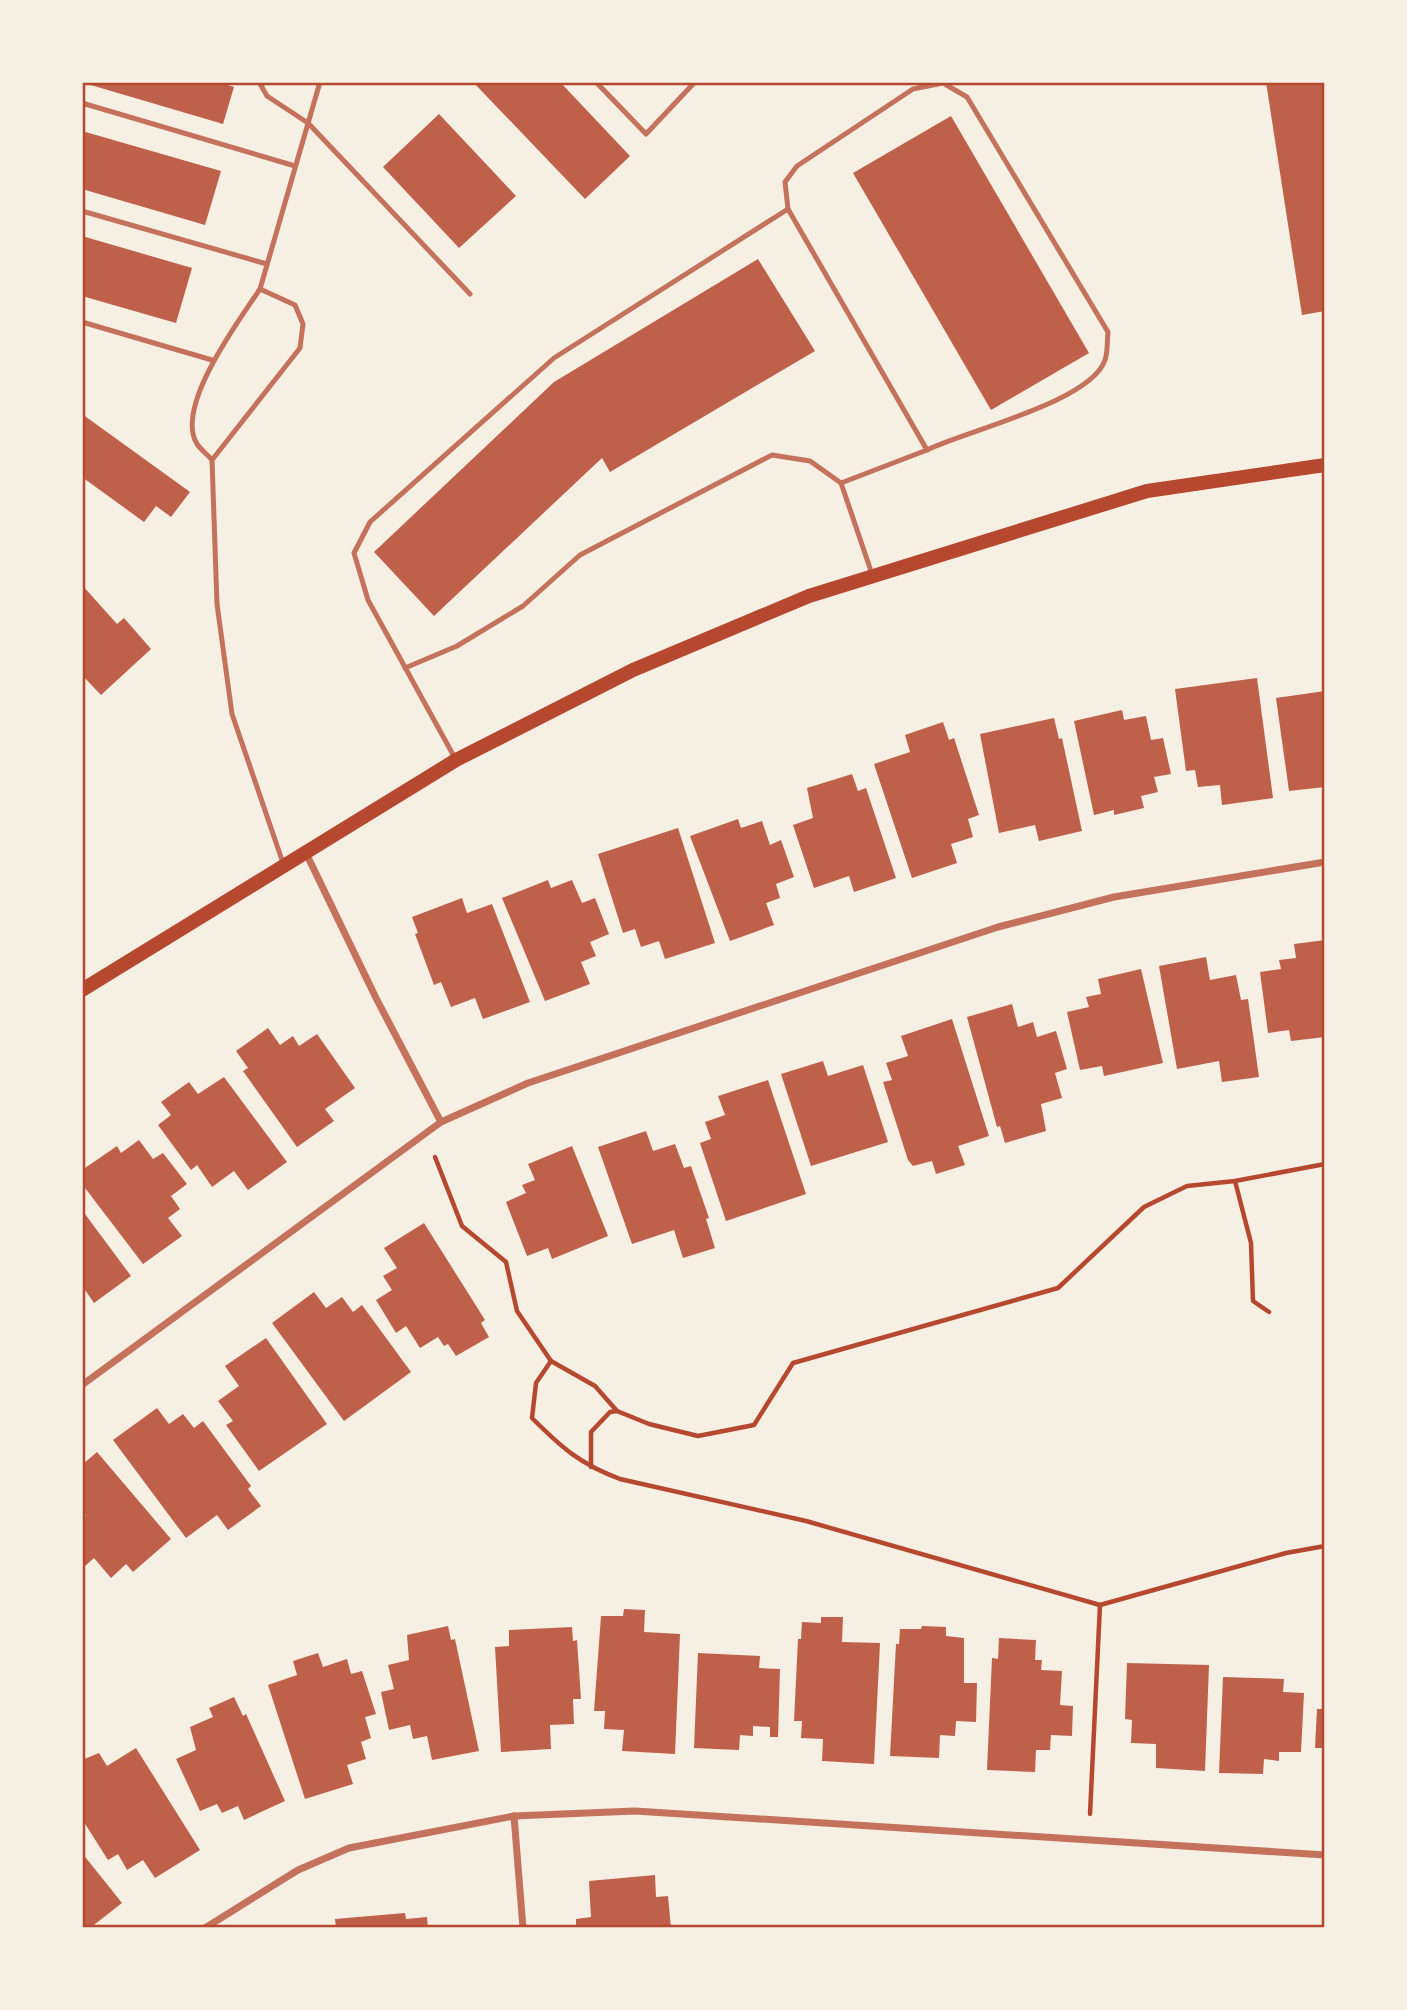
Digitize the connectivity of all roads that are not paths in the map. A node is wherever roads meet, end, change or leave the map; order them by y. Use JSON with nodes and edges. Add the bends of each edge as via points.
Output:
{"nodes":[{"id":1,"x":259,"y":82,"type":"edge"},
{"id":2,"x":320,"y":82,"type":"edge"},
{"id":3,"x":596,"y":82,"type":"edge"},
{"id":4,"x":695,"y":82,"type":"edge"},
{"id":5,"x":82,"y":103,"type":"edge"},
{"id":6,"x":308,"y":123,"type":"junction"},
{"id":7,"x":295,"y":166,"type":"junction"},
{"id":8,"x":788,"y":209,"type":"junction"},
{"id":9,"x":82,"y":211,"type":"edge"},
{"id":10,"x":267,"y":264,"type":"junction"},
{"id":11,"x":260,"y":289,"type":"junction"},
{"id":12,"x":470,"y":294,"type":"dead end"},
{"id":13,"x":82,"y":322,"type":"edge"},
{"id":14,"x":212,"y":360,"type":"junction"},
{"id":15,"x":927,"y":450,"type":"junction"},
{"id":16,"x":212,"y":460,"type":"junction"},
{"id":17,"x":1325,"y":466,"type":"edge"},
{"id":18,"x":841,"y":484,"type":"junction"},
{"id":19,"x":872,"y":576,"type":"junction"},
{"id":20,"x":405,"y":668,"type":"junction"},
{"id":21,"x":456,"y":760,"type":"junction"},
{"id":22,"x":305,"y":852,"type":"junction"},
{"id":23,"x":1325,"y":862,"type":"edge"},
{"id":24,"x":284,"y":866,"type":"junction"},
{"id":25,"x":82,"y":990,"type":"edge"},
{"id":26,"x":442,"y":1122,"type":"junction"},
{"id":27,"x":82,"y":1385,"type":"edge"},
{"id":28,"x":514,"y":1816,"type":"junction"},
{"id":29,"x":1325,"y":1855,"type":"edge"},
{"id":30,"x":205,"y":1928,"type":"edge"},
{"id":31,"x":523,"y":1928,"type":"edge"}],
"edges":[{"from":1,"to":6,"type":"lane","via":[[267,96]]},
{"from":2,"to":6,"type":"lane"},
{"from":3,"to":4,"type":"lane","via":[[646,134]]},
{"from":5,"to":7,"type":"lane"},
{"from":6,"to":7,"type":"lane"},
{"from":6,"to":12,"type":"lane"},
{"from":7,"to":10,"type":"lane"},
{"from":8,"to":15,"type":"lane"},
{"from":8,"to":15,"type":"lane","via":[[785,182],[797,166],[913,89],[943,83],[967,97],[1108,332],[1105,361],[1087,380],[1031,413]]},
{"from":8,"to":20,"type":"lane","via":[[554,358],[370,522],[354,553],[368,600]]},
{"from":9,"to":10,"type":"lane"},
{"from":10,"to":11,"type":"lane"},
{"from":11,"to":14,"type":"lane"},
{"from":11,"to":16,"type":"lane","via":[[295,305],[303,324],[300,348]]},
{"from":13,"to":14,"type":"lane"},
{"from":14,"to":16,"type":"lane","via":[[193,412],[196,442]]},
{"from":15,"to":18,"type":"lane"},
{"from":16,"to":24,"type":"lane","via":[[217,604],[232,714]]},
{"from":17,"to":19,"type":"main road","via":[[1147,491]]},
{"from":18,"to":19,"type":"lane"},
{"from":18,"to":20,"type":"lane","via":[[810,461],[772,455],[580,555],[523,606],[457,646]]},
{"from":19,"to":21,"type":"main road","via":[[808,596],[633,670]]},
{"from":20,"to":21,"type":"lane"},
{"from":21,"to":22,"type":"main road"},
{"from":22,"to":24,"type":"main road"},
{"from":22,"to":26,"type":"street"},
{"from":23,"to":26,"type":"street","via":[[1114,897],[998,927],[528,1083]]},
{"from":24,"to":25,"type":"main road"},
{"from":26,"to":27,"type":"street"},
{"from":28,"to":29,"type":"street","via":[[635,1811]]},
{"from":28,"to":30,"type":"street","via":[[349,1848],[298,1870]]},
{"from":28,"to":31,"type":"street"}]}
